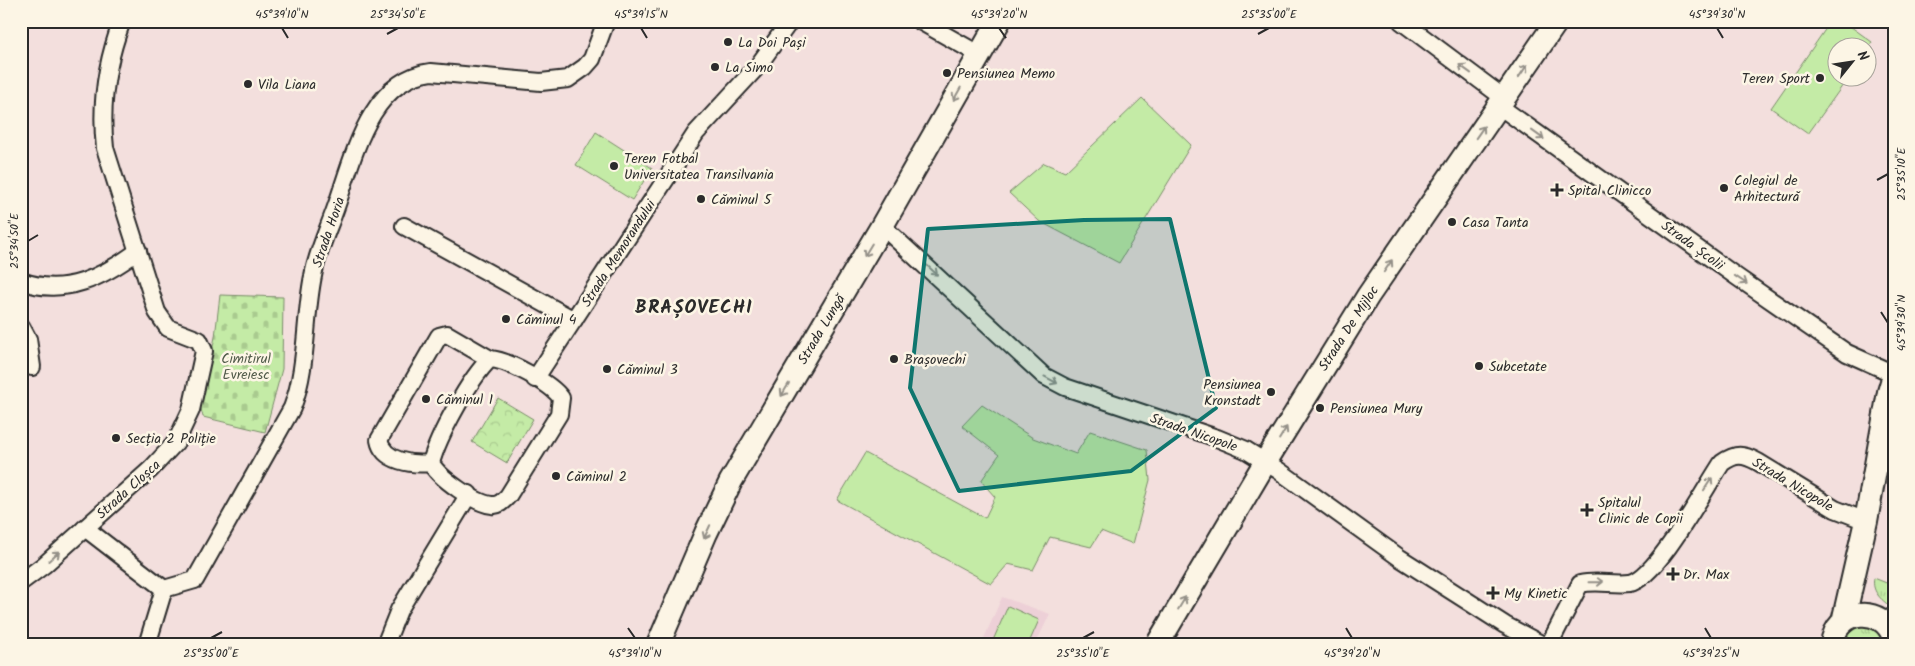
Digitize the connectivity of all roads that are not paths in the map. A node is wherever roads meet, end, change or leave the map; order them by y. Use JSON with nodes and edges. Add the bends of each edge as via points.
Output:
{"nodes":[{"id":1,"x":122,"y":21,"type":"edge"},
{"id":2,"x":606,"y":21,"type":"edge"},
{"id":3,"x":790,"y":21,"type":"edge"},
{"id":4,"x":920,"y":21,"type":"edge"},
{"id":5,"x":999,"y":21,"type":"edge"},
{"id":6,"x":1401,"y":21,"type":"edge"},
{"id":7,"x":1557,"y":21,"type":"edge"},
{"id":8,"x":980,"y":54,"type":"junction"},
{"id":9,"x":1502,"y":102,"type":"junction"},
{"id":10,"x":404,"y":226,"type":"dead end"},
{"id":11,"x":882,"y":226,"type":"junction"},
{"id":12,"x":138,"y":251,"type":"junction"},
{"id":13,"x":21,"y":281,"type":"edge"},
{"id":14,"x":574,"y":320,"type":"junction"},
{"id":15,"x":21,"y":326,"type":"edge"},
{"id":16,"x":490,"y":359,"type":"junction"},
{"id":17,"x":32,"y":367,"type":"dead end"},
{"id":18,"x":1894,"y":374,"type":"edge"},
{"id":19,"x":535,"y":379,"type":"junction"},
{"id":20,"x":1266,"y":461,"type":"junction"},
{"id":21,"x":431,"y":463,"type":"junction"},
{"id":22,"x":469,"y":494,"type":"junction"},
{"id":23,"x":1866,"y":521,"type":"junction"},
{"id":24,"x":86,"y":528,"type":"junction"},
{"id":25,"x":1854,"y":573,"type":"junction"},
{"id":26,"x":21,"y":582,"type":"edge"},
{"id":27,"x":164,"y":589,"type":"junction"},
{"id":28,"x":1880,"y":618,"type":"junction"},
{"id":29,"x":1843,"y":622,"type":"junction"},
{"id":30,"x":1894,"y":638,"type":"edge"},
{"id":31,"x":147,"y":645,"type":"edge"},
{"id":32,"x":385,"y":645,"type":"edge"},
{"id":33,"x":658,"y":645,"type":"edge"},
{"id":34,"x":1157,"y":645,"type":"edge"},
{"id":35,"x":1543,"y":645,"type":"edge"},
{"id":36,"x":1549,"y":645,"type":"edge"},
{"id":37,"x":1832,"y":645,"type":"edge"}],
"edges":[{"from":1,"to":12,"type":"street","name":"Strada Cloșca","via":[[107,69],[102,123],[105,148]]},
{"from":2,"to":27,"type":"street","name":"Strada Horia","via":[[592,59],[568,79],[541,82],[419,73],[398,84],[383,100],[361,135],[314,271],[299,387],[292,408],[201,572],[195,580]]},
{"from":3,"to":14,"type":"street","name":"Strada Memorandului","via":[[757,67],[696,133]]},
{"from":4,"to":8,"type":"street"},
{"from":5,"to":8,"type":"main road","name":"Strada Lungă"},
{"from":9,"to":6,"type":"street","name":"Strada Școlii","one_way":true},
{"from":9,"to":7,"type":"main road","name":"Strada De Mijloc","one_way":true},
{"from":8,"to":11,"type":"main road","name":"Strada Lungă","one_way":true},
{"from":9,"to":18,"type":"street","name":"Strada Școlii","one_way":true,"via":[[1723,268],[1847,353]]},
{"from":20,"to":9,"type":"main road","name":"Strada De Mijloc","one_way":true,"via":[[1368,296]]},
{"from":10,"to":14,"type":"street","name":"Strada Memorandului"},
{"from":11,"to":20,"type":"street","name":"Strada Nicopole","one_way":true,"via":[[1044,376],[1065,388],[1217,438]]},
{"from":11,"to":33,"type":"main road","name":"Strada Lungă","one_way":true,"via":[[732,481]]},
{"from":12,"to":13,"type":"street","via":[[91,280],[70,287],[48,288]]},
{"from":12,"to":24,"type":"street","name":"Strada Cloșca","via":[[160,319],[176,332],[199,340],[204,351],[191,410],[176,442]]},
{"from":14,"to":19,"type":"street","name":"Strada Memorandului"},
{"from":15,"to":17,"type":"street","via":[[28,339]]},
{"from":16,"to":19,"type":"street","via":[[500,360]]},
{"from":16,"to":21,"type":"street","via":[[482,366],[455,411]]},
{"from":16,"to":21,"type":"street","via":[[447,334],[439,336],[379,440],[384,451],[406,464]]},
{"from":18,"to":23,"type":"main road","via":[[1888,392]]},
{"from":19,"to":22,"type":"street","via":[[556,391],[561,398],[559,414],[500,504],[492,505]]},
{"from":34,"to":20,"type":"main road","name":"Strada De Mijloc","one_way":true},
{"from":20,"to":35,"type":"street","name":"Strada Nicopole","via":[[1400,558],[1505,625]]},
{"from":21,"to":22,"type":"street","via":[[435,471]]},
{"from":22,"to":32,"type":"street","via":[[396,616]]},
{"from":23,"to":25,"type":"main road"},
{"from":36,"to":23,"type":"street","name":"Strada Nicopole","one_way":true,"via":[[1580,584],[1630,582],[1650,571],[1722,463],[1729,458],[1745,455],[1835,509]]},
{"from":26,"to":24,"type":"street","name":"Strada Cloșca","one_way":true},
{"from":24,"to":27,"type":"street"},
{"from":25,"to":28,"type":"main road","via":[[1863,596]]},
{"from":25,"to":29,"type":"main road"},
{"from":27,"to":31,"type":"street"},
{"from":28,"to":29,"type":"main road","via":[[1864,614]]},
{"from":28,"to":30,"type":"main road"},
{"from":29,"to":37,"type":"main road","via":[[1835,631]]}]}
